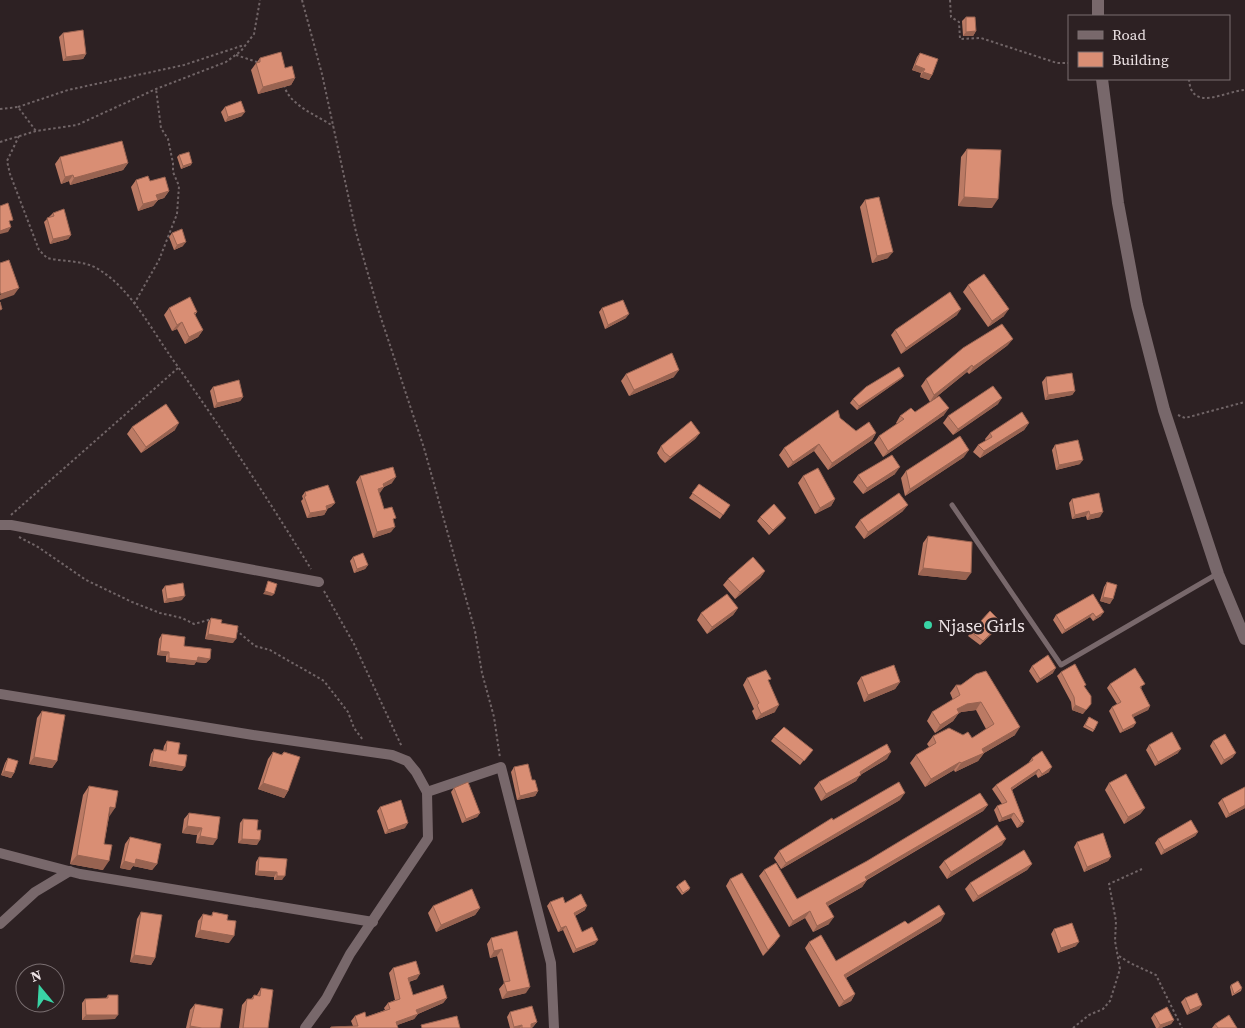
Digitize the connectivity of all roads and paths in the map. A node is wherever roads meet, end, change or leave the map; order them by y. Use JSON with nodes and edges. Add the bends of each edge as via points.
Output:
{"nodes":[{"id":1,"x":260,"y":0,"type":"edge"},
{"id":2,"x":302,"y":0,"type":"edge"},
{"id":3,"x":950,"y":0,"type":"edge"},
{"id":4,"x":1098,"y":0,"type":"edge"},
{"id":5,"x":1098,"y":15,"type":"edge"},
{"id":6,"x":245,"y":45,"type":"junction"},
{"id":7,"x":236,"y":55,"type":"junction"},
{"id":8,"x":263,"y":63,"type":"edge"},
{"id":9,"x":1068,"y":63,"type":"edge"},
{"id":10,"x":280,"y":78,"type":"edge"},
{"id":11,"x":1102,"y":80,"type":"edge"},
{"id":12,"x":1190,"y":80,"type":"edge"},
{"id":13,"x":156,"y":90,"type":"junction"},
{"id":14,"x":1245,"y":90,"type":"edge"},
{"id":15,"x":18,"y":108,"type":"junction"},
{"id":16,"x":0,"y":109,"type":"edge"},
{"id":17,"x":333,"y":126,"type":"junction"},
{"id":18,"x":36,"y":131,"type":"junction"},
{"id":19,"x":18,"y":136,"type":"junction"},
{"id":20,"x":0,"y":142,"type":"edge"},
{"id":21,"x":134,"y":304,"type":"junction"},
{"id":22,"x":178,"y":368,"type":"junction"},
{"id":23,"x":1245,"y":402,"type":"edge"},
{"id":24,"x":1164,"y":410,"type":"junction"},
{"id":25,"x":952,"y":504,"type":"dead end"},
{"id":26,"x":4,"y":522,"type":"edge"},
{"id":27,"x":14,"y":534,"type":"dead end"},
{"id":28,"x":1218,"y":574,"type":"junction"},
{"id":29,"x":319,"y":582,"type":"junction"},
{"id":30,"x":220,"y":620,"type":"edge"},
{"id":31,"x":230,"y":628,"type":"edge"},
{"id":32,"x":1245,"y":639,"type":"edge"},
{"id":33,"x":0,"y":694,"type":"edge"},
{"id":34,"x":364,"y":741,"type":"dead end"},
{"id":35,"x":404,"y":750,"type":"dead end"},
{"id":36,"x":501,"y":767,"type":"junction"},
{"id":37,"x":427,"y":792,"type":"junction"},
{"id":38,"x":0,"y":853,"type":"edge"},
{"id":39,"x":1142,"y":869,"type":"dead end"},
{"id":40,"x":70,"y":871,"type":"junction"},
{"id":41,"x":373,"y":922,"type":"junction"},
{"id":42,"x":0,"y":924,"type":"edge"},
{"id":43,"x":1119,"y":956,"type":"junction"},
{"id":44,"x":305,"y":1028,"type":"edge"},
{"id":45,"x":554,"y":1028,"type":"edge"},
{"id":46,"x":1073,"y":1028,"type":"edge"},
{"id":47,"x":1182,"y":1028,"type":"edge"}],
"edges":[{"from":1,"to":6,"type":"path","via":[[254,34]]},
{"from":2,"to":17,"type":"path"},
{"from":3,"to":9,"type":"path","via":[[951,17],[959,22],[960,39],[981,38],[1031,55]]},
{"from":4,"to":5,"type":"main road"},
{"from":6,"to":7,"type":"path"},
{"from":6,"to":15,"type":"path","via":[[184,66],[68,90]]},
{"from":7,"to":8,"type":"path"},
{"from":7,"to":13,"type":"path"},
{"from":10,"to":17,"type":"path","via":[[286,93]]},
{"from":11,"to":24,"type":"main road","via":[[1118,203]]},
{"from":12,"to":14,"type":"path","via":[[1189,87],[1200,98]]},
{"from":13,"to":18,"type":"path","via":[[77,125]]},
{"from":13,"to":21,"type":"path","via":[[161,128],[168,139],[173,172],[179,186],[177,214],[159,260]]},
{"from":15,"to":16,"type":"path"},
{"from":15,"to":18,"type":"path"},
{"from":17,"to":36,"type":"path","via":[[356,232],[424,448],[475,631],[494,717]]},
{"from":18,"to":19,"type":"path"},
{"from":19,"to":20,"type":"path"},
{"from":19,"to":21,"type":"path","via":[[8,161],[10,174],[39,250],[46,258],[98,268]]},
{"from":21,"to":22,"type":"path"},
{"from":22,"to":26,"type":"path"},
{"from":22,"to":29,"type":"path","via":[[259,484]]},
{"from":23,"to":24,"type":"path","via":[[1186,418]]},
{"from":24,"to":28,"type":"main road"},
{"from":25,"to":28,"type":"lane","via":[[1061,665]]},
{"from":26,"to":29,"type":"street"},
{"from":27,"to":30,"type":"path","via":[[86,580],[132,602],[194,624]]},
{"from":28,"to":32,"type":"main road"},
{"from":29,"to":35,"type":"path","via":[[354,644]]},
{"from":31,"to":34,"type":"path","via":[[238,630],[255,646],[270,650],[324,681],[348,712]]},
{"from":33,"to":37,"type":"street","via":[[392,755],[407,762]]},
{"from":36,"to":37,"type":"street"},
{"from":36,"to":45,"type":"street","via":[[551,963]]},
{"from":37,"to":41,"type":"street","via":[[428,838]]},
{"from":38,"to":40,"type":"street"},
{"from":39,"to":43,"type":"path","via":[[1109,884],[1115,908],[1115,941]]},
{"from":40,"to":41,"type":"street"},
{"from":40,"to":42,"type":"street","via":[[36,892]]},
{"from":41,"to":44,"type":"street"},
{"from":43,"to":46,"type":"path","via":[[1120,969],[1110,1001]]},
{"from":43,"to":47,"type":"path","via":[[1156,975]]}]}
